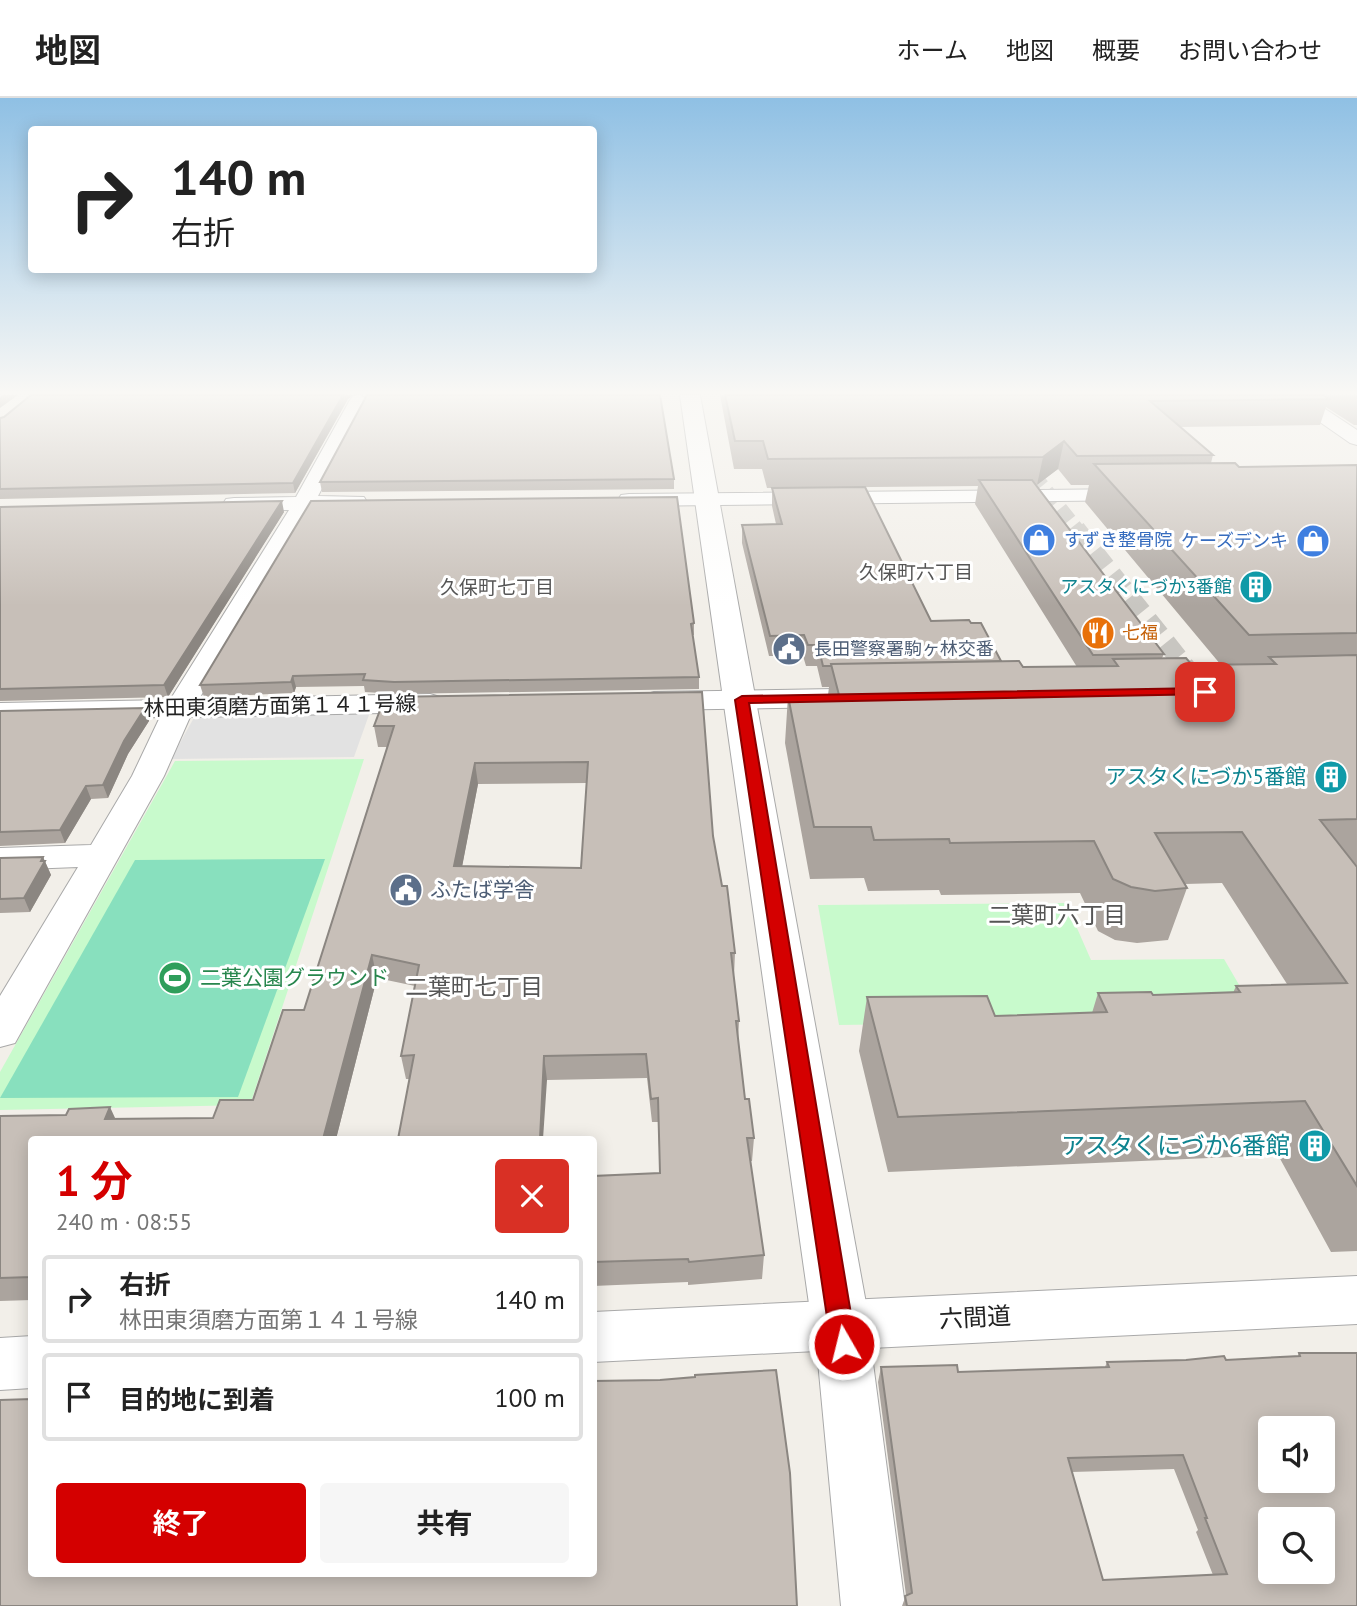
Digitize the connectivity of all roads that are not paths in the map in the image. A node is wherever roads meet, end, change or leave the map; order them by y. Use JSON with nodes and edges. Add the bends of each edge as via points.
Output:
{"nodes":[{"id":1,"x":324,"y":465,"type":"edge"},
{"id":2,"x":703,"y":465,"type":"edge"},
{"id":3,"x":1147,"y":494,"type":"edge"},
{"id":4,"x":709,"y":498,"type":"junction"},
{"id":5,"x":615,"y":500,"type":"edge"},
{"id":6,"x":304,"y":502,"type":"junction"},
{"id":7,"x":382,"y":502,"type":"edge"},
{"id":8,"x":207,"y":504,"type":"edge"},
{"id":9,"x":863,"y":697,"type":"edge"},
{"id":10,"x":742,"y":700,"type":"junction"},
{"id":11,"x":621,"y":701,"type":"edge"},
{"id":12,"x":463,"y":703,"type":"edge"},
{"id":13,"x":180,"y":707,"type":"junction"},
{"id":14,"x":0,"y":712,"type":"edge"},
{"id":15,"x":103,"y":856,"type":"junction"},
{"id":16,"x":0,"y":859,"type":"edge"},
{"id":17,"x":0,"y":1032,"type":"edge"},
{"id":18,"x":1357,"y":1300,"type":"edge"},
{"id":19,"x":841,"y":1325,"type":"junction"},
{"id":20,"x":597,"y":1337,"type":"edge"},
{"id":21,"x":28,"y":1362,"type":"edge"},
{"id":22,"x":0,"y":1364,"type":"edge"},
{"id":23,"x":873,"y":1606,"type":"edge"}],
"edges":[{"from":1,"to":6,"type":"street"},
{"from":2,"to":4,"type":"street"},
{"from":3,"to":4,"type":"street"},
{"from":4,"to":5,"type":"street"},
{"from":4,"to":10,"type":"street"},
{"from":6,"to":7,"type":"street"},
{"from":6,"to":8,"type":"street"},
{"from":6,"to":13,"type":"street"},
{"from":9,"to":10,"type":"street"},
{"from":10,"to":11,"type":"street"},
{"from":10,"to":19,"type":"street"},
{"from":12,"to":13,"type":"street","name":"林田東須磨方面第１４１号線"},
{"from":13,"to":14,"type":"street","name":"林田東須磨方面第１４１号線"},
{"from":13,"to":15,"type":"street"},
{"from":15,"to":16,"type":"street"},
{"from":15,"to":17,"type":"street"},
{"from":18,"to":19,"type":"street","name":"六間道"},
{"from":19,"to":20,"type":"street","name":"六間道"},
{"from":19,"to":23,"type":"street"},
{"from":21,"to":22,"type":"street"}]}
